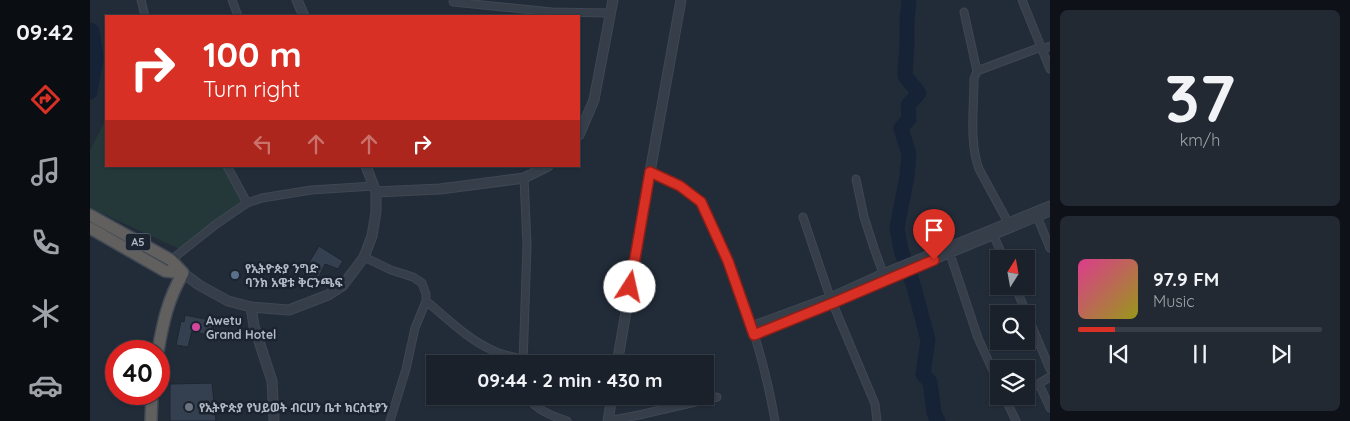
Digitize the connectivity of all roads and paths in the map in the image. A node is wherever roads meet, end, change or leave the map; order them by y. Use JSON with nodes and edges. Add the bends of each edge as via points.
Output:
{"nodes":[{"id":1,"x":141,"y":0,"type":"edge"},
{"id":2,"x":232,"y":0,"type":"edge"},
{"id":3,"x":297,"y":0,"type":"edge"},
{"id":4,"x":613,"y":0,"type":"edge"},
{"id":5,"x":681,"y":0,"type":"edge"},
{"id":6,"x":1022,"y":0,"type":"edge"},
{"id":7,"x":452,"y":2,"type":"dead end"},
{"id":8,"x":964,"y":12,"type":"dead end"},
{"id":9,"x":610,"y":13,"type":"junction"},
{"id":10,"x":145,"y":15,"type":"edge"},
{"id":11,"x":238,"y":15,"type":"edge"},
{"id":12,"x":304,"y":15,"type":"edge"},
{"id":13,"x":1050,"y":46,"type":"edge"},
{"id":14,"x":1042,"y":49,"type":"junction"},
{"id":15,"x":1050,"y":69,"type":"edge"},
{"id":16,"x":977,"y":71,"type":"junction"},
{"id":17,"x":580,"y":133,"type":"edge"},
{"id":18,"x":228,"y":167,"type":"edge"},
{"id":19,"x":366,"y":167,"type":"edge"},
{"id":20,"x":546,"y":167,"type":"edge"},
{"id":21,"x":650,"y":172,"type":"junction"},
{"id":22,"x":524,"y":178,"type":"junction"},
{"id":23,"x":856,"y":179,"type":"dead end"},
{"id":24,"x":375,"y":189,"type":"junction"},
{"id":25,"x":248,"y":203,"type":"junction"},
{"id":26,"x":1050,"y":204,"type":"edge"},
{"id":27,"x":1050,"y":212,"type":"edge"},
{"id":28,"x":1036,"y":214,"type":"junction"},
{"id":29,"x":90,"y":215,"type":"edge"},
{"id":30,"x":803,"y":217,"type":"dead end"},
{"id":31,"x":1009,"y":225,"type":"junction"},
{"id":32,"x":90,"y":228,"type":"edge"},
{"id":33,"x":992,"y":231,"type":"junction"},
{"id":34,"x":1050,"y":248,"type":"edge"},
{"id":35,"x":949,"y":249,"type":"junction"},
{"id":36,"x":1000,"y":250,"type":"edge"},
{"id":37,"x":364,"y":256,"type":"junction"},
{"id":38,"x":171,"y":260,"type":"junction"},
{"id":39,"x":883,"y":272,"type":"junction"},
{"id":40,"x":183,"y":273,"type":"junction"},
{"id":41,"x":1019,"y":295,"type":"edge"},
{"id":42,"x":832,"y":300,"type":"junction"},
{"id":43,"x":426,"y":301,"type":"junction"},
{"id":44,"x":251,"y":307,"type":"junction"},
{"id":45,"x":751,"y":326,"type":"junction"},
{"id":46,"x":754,"y":335,"type":"junction"},
{"id":47,"x":160,"y":340,"type":"edge"},
{"id":48,"x":505,"y":355,"type":"edge"},
{"id":49,"x":523,"y":355,"type":"edge"},
{"id":50,"x":619,"y":355,"type":"edge"},
{"id":51,"x":990,"y":364,"type":"edge"},
{"id":52,"x":1050,"y":370,"type":"edge"},
{"id":53,"x":1050,"y":377,"type":"edge"},
{"id":54,"x":1039,"y":384,"type":"junction"},
{"id":55,"x":1035,"y":386,"type":"edge"},
{"id":56,"x":717,"y":397,"type":"dead end"},
{"id":57,"x":152,"y":405,"type":"edge"},
{"id":58,"x":534,"y":405,"type":"edge"},
{"id":59,"x":611,"y":405,"type":"edge"},
{"id":60,"x":1008,"y":405,"type":"edge"},
{"id":61,"x":1050,"y":408,"type":"edge"},
{"id":62,"x":151,"y":421,"type":"edge"},
{"id":63,"x":274,"y":421,"type":"edge"},
{"id":64,"x":390,"y":421,"type":"edge"},
{"id":65,"x":567,"y":421,"type":"edge"},
{"id":66,"x":608,"y":421,"type":"edge"},
{"id":67,"x":775,"y":421,"type":"edge"},
{"id":68,"x":877,"y":421,"type":"edge"},
{"id":69,"x":1016,"y":421,"type":"edge"}],
"edges":[{"from":1,"to":10,"type":"street"},
{"from":2,"to":11,"type":"street"},
{"from":3,"to":12,"type":"street"},
{"from":4,"to":9,"type":"street"},
{"from":5,"to":21,"type":"street"},
{"from":6,"to":14,"type":"street"},
{"from":7,"to":9,"type":"street","via":[[552,12]]},
{"from":8,"to":16,"type":"street"},
{"from":9,"to":17,"type":"street","via":[[594,100]]},
{"from":13,"to":14,"type":"street"},
{"from":14,"to":15,"type":"street"},
{"from":14,"to":16,"type":"street"},
{"from":16,"to":31,"type":"street","via":[[974,79],[976,162]]},
{"from":18,"to":25,"type":"street"},
{"from":19,"to":24,"type":"street"},
{"from":20,"to":22,"type":"street"},
{"from":21,"to":45,"type":"street","via":[[680,186],[701,202],[728,261]]},
{"from":21,"to":50,"type":"street"},
{"from":22,"to":24,"type":"street","via":[[440,189]]},
{"from":22,"to":49,"type":"street","via":[[527,245]]},
{"from":23,"to":39,"type":"street","via":[[864,217]]},
{"from":24,"to":25,"type":"street","via":[[311,190]]},
{"from":24,"to":37,"type":"street","via":[[376,212]]},
{"from":25,"to":38,"type":"street"},
{"from":26,"to":28,"type":"street"},
{"from":27,"to":28,"type":"street"},
{"from":28,"to":31,"type":"street"},
{"from":28,"to":34,"type":"street"},
{"from":29,"to":38,"type":"highway","number":"A5"},
{"from":30,"to":42,"type":"street"},
{"from":31,"to":33,"type":"street"},
{"from":32,"to":40,"type":"highway","number":"A5","via":[[165,271]]},
{"from":33,"to":35,"type":"street"},
{"from":33,"to":36,"type":"street"},
{"from":35,"to":39,"type":"street"},
{"from":35,"to":42,"type":"street"},
{"from":35,"to":51,"type":"street"},
{"from":37,"to":43,"type":"street","via":[[422,283]]},
{"from":37,"to":44,"type":"street","via":[[342,286],[328,295],[289,310]]},
{"from":38,"to":40,"type":"highway","number":"A5"},
{"from":39,"to":42,"type":"street"},
{"from":40,"to":44,"type":"street","via":[[228,301]]},
{"from":40,"to":47,"type":"highway","via":[[168,304]]},
{"from":41,"to":52,"type":"street"},
{"from":42,"to":45,"type":"street"},
{"from":42,"to":46,"type":"street"},
{"from":42,"to":68,"type":"street","via":[[875,404]]},
{"from":43,"to":48,"type":"street","via":[[477,342]]},
{"from":43,"to":64,"type":"street","via":[[415,328]]},
{"from":44,"to":63,"type":"street","via":[[272,381]]},
{"from":45,"to":46,"type":"street"},
{"from":46,"to":67,"type":"street"},
{"from":53,"to":54,"type":"street"},
{"from":54,"to":55,"type":"street"},
{"from":54,"to":61,"type":"street"},
{"from":56,"to":66,"type":"street"},
{"from":57,"to":62,"type":"highway"},
{"from":58,"to":65,"type":"street"},
{"from":59,"to":66,"type":"street"},
{"from":60,"to":69,"type":"street"}]}
